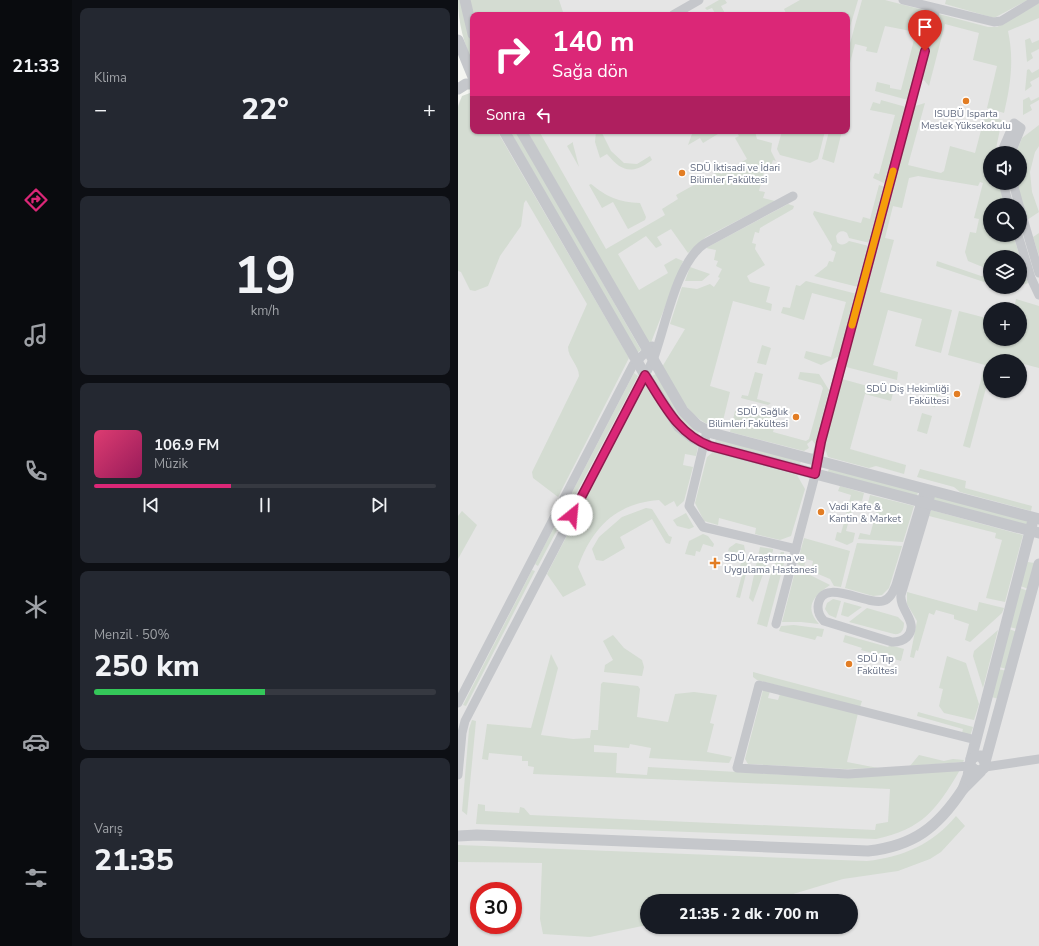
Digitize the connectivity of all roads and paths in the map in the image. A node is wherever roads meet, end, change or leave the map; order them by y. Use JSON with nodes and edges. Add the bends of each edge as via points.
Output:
{"nodes":[{"id":1,"x":465,"y":0,"type":"edge"},
{"id":2,"x":699,"y":0,"type":"edge"},
{"id":3,"x":903,"y":0,"type":"edge"},
{"id":4,"x":1036,"y":0,"type":"edge"},
{"id":5,"x":936,"y":9,"type":"junction"},
{"id":6,"x":678,"y":12,"type":"edge"},
{"id":7,"x":470,"y":21,"type":"edge"},
{"id":8,"x":459,"y":49,"type":"edge"},
{"id":9,"x":470,"y":71,"type":"edge"},
{"id":10,"x":470,"y":84,"type":"edge"},
{"id":11,"x":458,"y":89,"type":"edge"},
{"id":12,"x":506,"y":134,"type":"edge"},
{"id":13,"x":523,"y":134,"type":"edge"},
{"id":14,"x":1005,"y":146,"type":"edge"},
{"id":15,"x":1012,"y":146,"type":"edge"},
{"id":16,"x":793,"y":196,"type":"dead end"},
{"id":17,"x":1027,"y":232,"type":"edge"},
{"id":18,"x":1020,"y":242,"type":"edge"},
{"id":19,"x":1039,"y":273,"type":"edge"},
{"id":20,"x":1039,"y":294,"type":"edge"},
{"id":21,"x":659,"y":337,"type":"junction"},
{"id":22,"x":647,"y":350,"type":"junction"},
{"id":23,"x":636,"y":360,"type":"junction"},
{"id":24,"x":653,"y":360,"type":"junction"},
{"id":25,"x":645,"y":375,"type":"junction"},
{"id":26,"x":707,"y":431,"type":"junction"},
{"id":27,"x":704,"y":444,"type":"junction"},
{"id":28,"x":816,"y":460,"type":"junction"},
{"id":29,"x":815,"y":474,"type":"junction"},
{"id":30,"x":928,"y":490,"type":"junction"},
{"id":31,"x":924,"y":503,"type":"junction"},
{"id":32,"x":1036,"y":519,"type":"edge"},
{"id":33,"x":1035,"y":532,"type":"edge"},
{"id":34,"x":796,"y":549,"type":"junction"},
{"id":35,"x":1024,"y":554,"type":"junction"},
{"id":36,"x":1039,"y":558,"type":"edge"},
{"id":37,"x":1039,"y":564,"type":"edge"},
{"id":38,"x":889,"y":598,"type":"junction"},
{"id":39,"x":900,"y":600,"type":"junction"},
{"id":40,"x":776,"y":624,"type":"dead end"},
{"id":41,"x":458,"y":703,"type":"edge"},
{"id":42,"x":458,"y":714,"type":"edge"},
{"id":43,"x":468,"y":715,"type":"junction"},
{"id":44,"x":980,"y":725,"type":"junction"},
{"id":45,"x":994,"y":729,"type":"junction"},
{"id":46,"x":976,"y":740,"type":"junction"},
{"id":47,"x":1039,"y":759,"type":"edge"},
{"id":48,"x":971,"y":762,"type":"junction"},
{"id":49,"x":984,"y":767,"type":"junction"},
{"id":50,"x":458,"y":775,"type":"edge"},
{"id":51,"x":963,"y":789,"type":"junction"},
{"id":52,"x":458,"y":831,"type":"edge"},
{"id":53,"x":477,"y":835,"type":"junction"},
{"id":54,"x":458,"y":836,"type":"edge"}],
"edges":[{"from":1,"to":7,"type":"street"},
{"from":2,"to":6,"type":"street"},
{"from":3,"to":5,"type":"street"},
{"from":4,"to":5,"type":"street","via":[[995,22]]},
{"from":5,"to":28,"type":"street"},
{"from":8,"to":9,"type":"street"},
{"from":10,"to":11,"type":"street"},
{"from":12,"to":23,"type":"street"},
{"from":13,"to":22,"type":"street"},
{"from":14,"to":15,"type":"street","via":[[1017,125]]},
{"from":16,"to":21,"type":"street","via":[[698,249],[684,269]]},
{"from":17,"to":19,"type":"street"},
{"from":18,"to":20,"type":"street","via":[[1031,278]]},
{"from":21,"to":22,"type":"street"},
{"from":21,"to":24,"type":"street"},
{"from":22,"to":23,"type":"street"},
{"from":22,"to":24,"type":"street"},
{"from":23,"to":25,"type":"street"},
{"from":23,"to":41,"type":"street"},
{"from":24,"to":25,"type":"street"},
{"from":24,"to":26,"type":"street","via":[[686,415]]},
{"from":25,"to":27,"type":"street","via":[[679,427]]},
{"from":25,"to":43,"type":"street"},
{"from":26,"to":27,"type":"street"},
{"from":26,"to":28,"type":"street"},
{"from":27,"to":29,"type":"street"},
{"from":27,"to":34,"type":"street","via":[[689,506],[703,527]]},
{"from":28,"to":29,"type":"street"},
{"from":28,"to":30,"type":"street"},
{"from":29,"to":31,"type":"street"},
{"from":29,"to":34,"type":"street"},
{"from":30,"to":31,"type":"street"},
{"from":30,"to":32,"type":"street"},
{"from":31,"to":33,"type":"street"},
{"from":31,"to":38,"type":"street"},
{"from":31,"to":39,"type":"street"},
{"from":32,"to":33,"type":"street"},
{"from":33,"to":35,"type":"street"},
{"from":34,"to":40,"type":"street"},
{"from":35,"to":36,"type":"street"},
{"from":35,"to":44,"type":"street"},
{"from":37,"to":45,"type":"street"},
{"from":38,"to":39,"type":"street"},
{"from":38,"to":39,"type":"street","via":[[875,602],[829,592],[821,599],[818,612],[829,624],[898,642],[907,637],[912,627]]},
{"from":42,"to":43,"type":"street"},
{"from":43,"to":50,"type":"street","via":[[462,733]]},
{"from":44,"to":45,"type":"street"},
{"from":44,"to":46,"type":"street"},
{"from":45,"to":49,"type":"street"},
{"from":46,"to":48,"type":"street"},
{"from":46,"to":48,"type":"street","via":[[759,685],[737,768],[848,774]]},
{"from":47,"to":49,"type":"street"},
{"from":48,"to":49,"type":"street","via":[[976,756],[981,756]]},
{"from":48,"to":51,"type":"street"},
{"from":49,"to":51,"type":"street"},
{"from":51,"to":53,"type":"street","via":[[939,820],[919,836],[893,847],[868,851]]},
{"from":52,"to":53,"type":"street"},
{"from":53,"to":54,"type":"street"}]}
